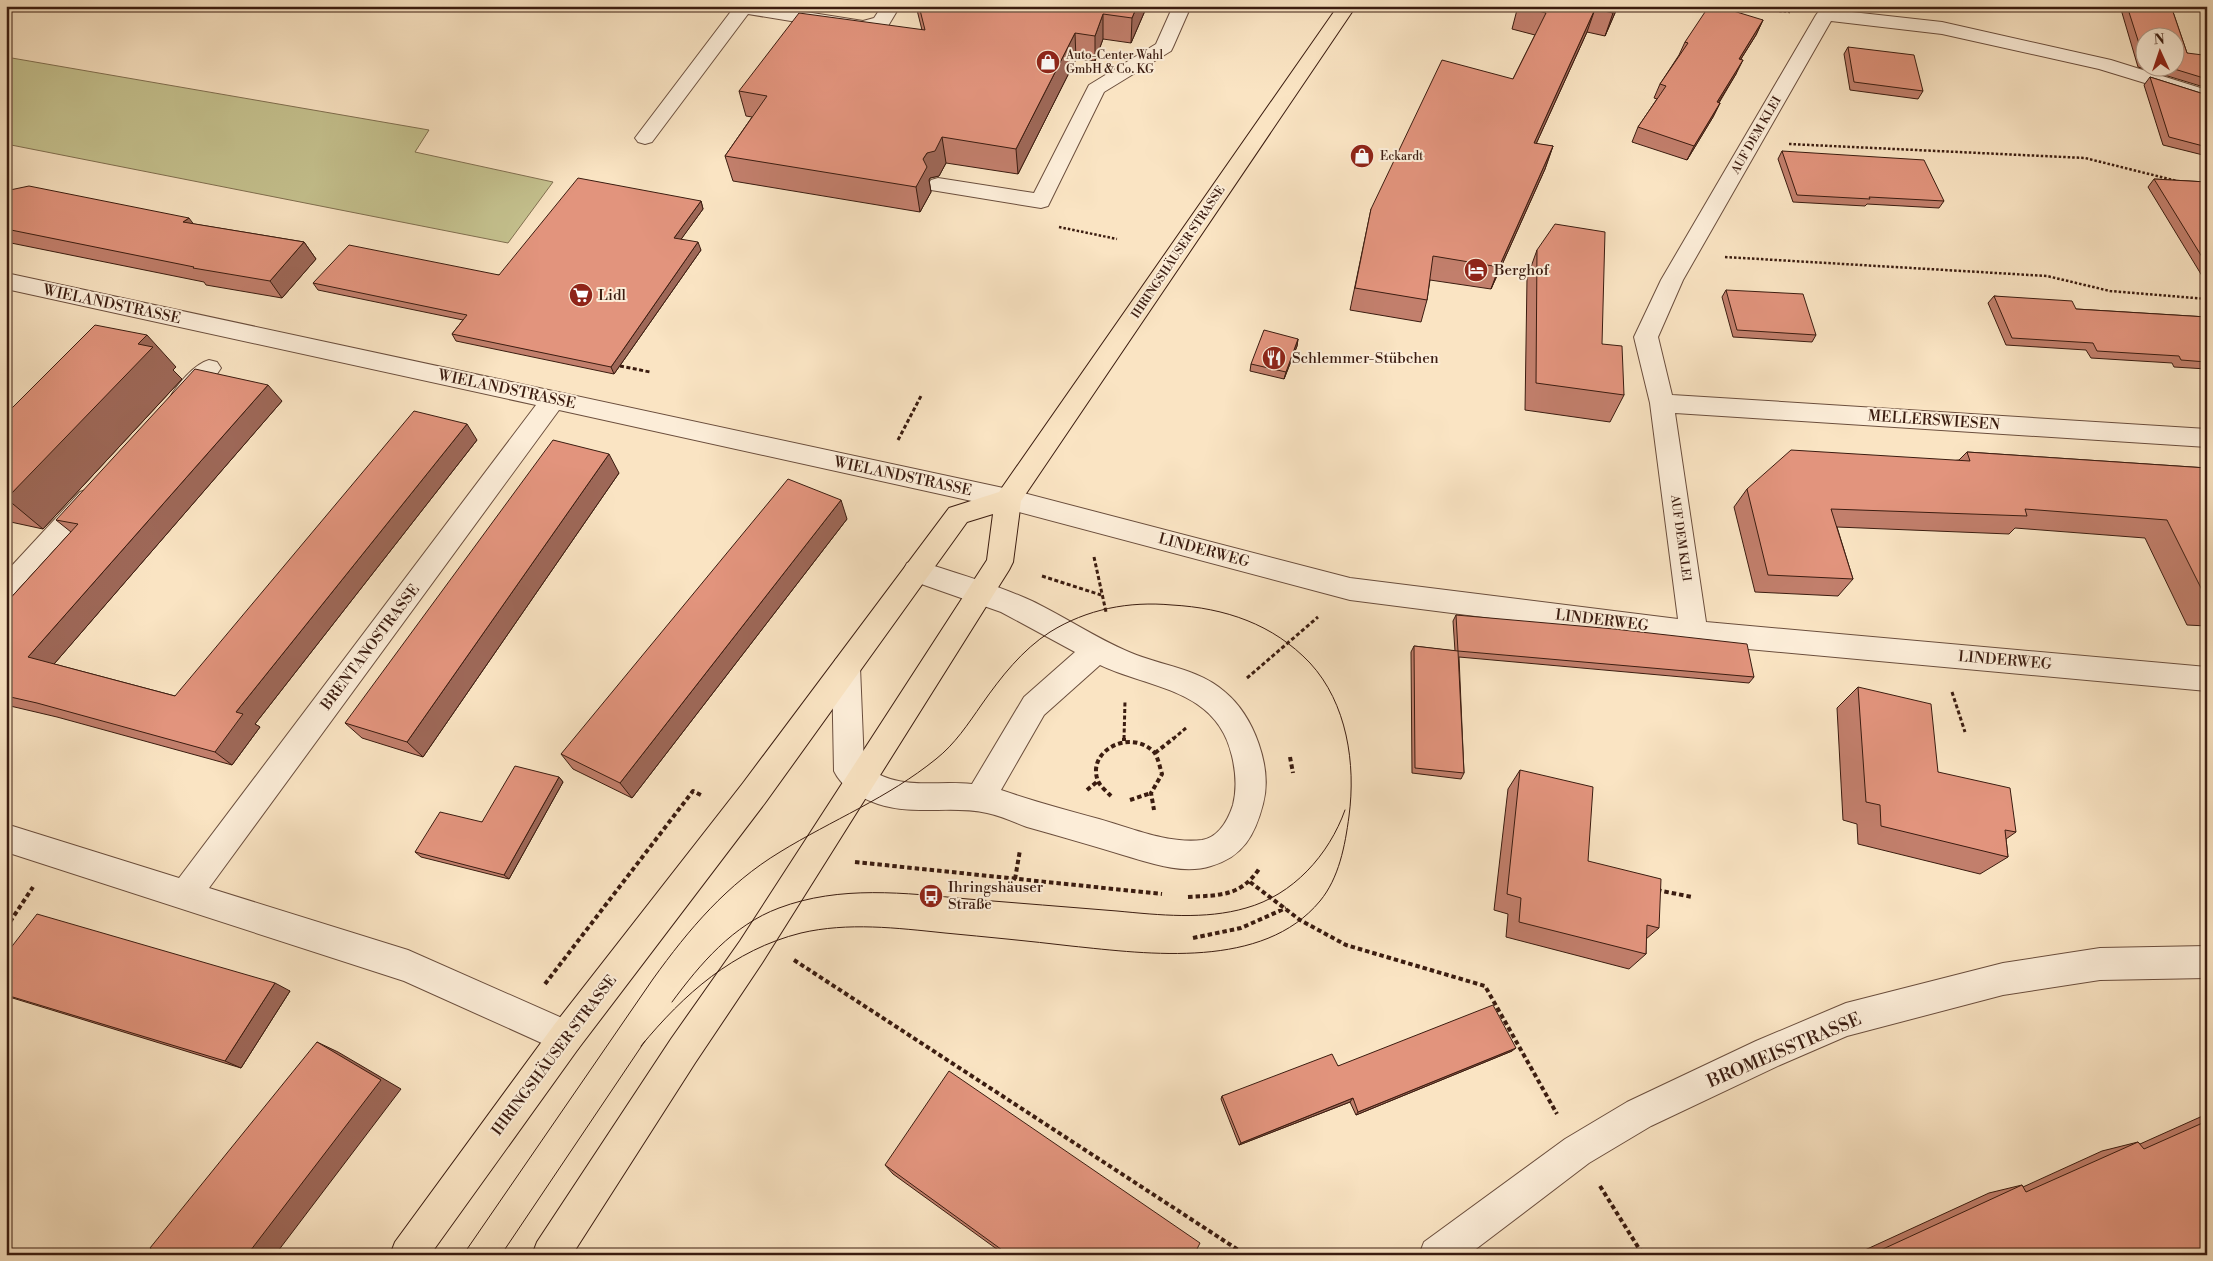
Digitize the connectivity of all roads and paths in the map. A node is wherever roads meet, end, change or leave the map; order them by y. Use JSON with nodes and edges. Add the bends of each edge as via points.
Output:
{"nodes":[{"id":1,"x":891,"y":6,"type":"edge"},
{"id":2,"x":1182,"y":6,"type":"edge"},
{"id":3,"x":1347,"y":6,"type":"edge"},
{"id":4,"x":1730,"y":6,"type":"edge"},
{"id":5,"x":745,"y":7,"type":"edge"},
{"id":6,"x":1826,"y":15,"type":"junction"},
{"id":7,"x":2207,"y":96,"type":"edge"},
{"id":8,"x":645,"y":138,"type":"dead end"},
{"id":9,"x":1751,"y":143,"type":"junction"},
{"id":10,"x":2179,"y":181,"type":"edge"},
{"id":11,"x":938,"y":185,"type":"edge"},
{"id":12,"x":1053,"y":225,"type":"dead end"},
{"id":13,"x":1117,"y":239,"type":"dead end"},
{"id":14,"x":1687,"y":254,"type":"junction"},
{"id":15,"x":6,"y":281,"type":"edge"},
{"id":16,"x":2207,"y":299,"type":"edge"},
{"id":17,"x":620,"y":366,"type":"edge"},
{"id":18,"x":209,"y":368,"type":"dead end"},
{"id":19,"x":650,"y":372,"type":"dead end"},
{"id":20,"x":921,"y":396,"type":"dead end"},
{"id":21,"x":554,"y":399,"type":"junction"},
{"id":22,"x":1662,"y":402,"type":"junction"},
{"id":23,"x":163,"y":418,"type":"edge"},
{"id":24,"x":2207,"y":438,"type":"edge"},
{"id":25,"x":881,"y":471,"type":"junction"},
{"id":26,"x":104,"y":483,"type":"edge"},
{"id":27,"x":1008,"y":499,"type":"junction"},
{"id":28,"x":1087,"y":519,"type":"junction"},
{"id":29,"x":1000,"y":562,"type":"junction"},
{"id":30,"x":916,"y":571,"type":"junction"},
{"id":31,"x":1350,"y":589,"type":"junction"},
{"id":32,"x":6,"y":590,"type":"edge"},
{"id":33,"x":979,"y":592,"type":"junction"},
{"id":34,"x":1101,"y":595,"type":"junction"},
{"id":35,"x":1108,"y":618,"type":"dead end"},
{"id":36,"x":1694,"y":632,"type":"junction"},
{"id":37,"x":1097,"y":650,"type":"junction"},
{"id":38,"x":846,"y":667,"type":"junction"},
{"id":39,"x":2207,"y":679,"type":"edge"},
{"id":40,"x":1244,"y":680,"type":"dead end"},
{"id":41,"x":859,"y":781,"type":"junction"},
{"id":42,"x":980,"y":798,"type":"junction"},
{"id":43,"x":1118,"y":798,"type":"dead end"},
{"id":44,"x":1125,"y":799,"type":"dead end"},
{"id":45,"x":739,"y":813,"type":"junction"},
{"id":46,"x":6,"y":838,"type":"edge"},
{"id":47,"x":815,"y":848,"type":"junction"},
{"id":48,"x":55,"y":854,"type":"junction"},
{"id":49,"x":1656,"y":889,"type":"edge"},
{"id":50,"x":1168,"y":894,"type":"dead end"},
{"id":51,"x":184,"y":895,"type":"junction"},
{"id":52,"x":1185,"y":896,"type":"dead end"},
{"id":53,"x":1692,"y":897,"type":"dead end"},
{"id":54,"x":1286,"y":908,"type":"junction"},
{"id":55,"x":6,"y":928,"type":"edge"},
{"id":56,"x":1193,"y":938,"type":"dead end"},
{"id":57,"x":750,"y":952,"type":"junction"},
{"id":58,"x":2207,"y":962,"type":"edge"},
{"id":59,"x":520,"y":1016,"type":"junction"},
{"id":60,"x":566,"y":1037,"type":"junction"},
{"id":61,"x":1577,"y":1151,"type":"junction"},
{"id":62,"x":408,"y":1255,"type":"edge"},
{"id":63,"x":550,"y":1255,"type":"edge"},
{"id":64,"x":1246,"y":1255,"type":"edge"},
{"id":65,"x":1437,"y":1255,"type":"edge"},
{"id":66,"x":1643,"y":1255,"type":"edge"}],
"edges":[{"from":1,"to":5,"type":"street","via":[[881,22],[864,27]]},
{"from":2,"to":11,"type":"street","via":[[1164,47],[1096,89],[1041,201]]},
{"from":3,"to":27,"type":"main road","name":"IHRINGSHÄUSER STRASSE"},
{"from":4,"to":6,"type":"path"},
{"from":5,"to":8,"type":"street"},
{"from":6,"to":7,"type":"street","via":[[1942,28],[2104,64]]},
{"from":6,"to":9,"type":"street","name":"AUF DEM KLEI"},
{"from":9,"to":10,"type":"path","via":[[2085,158]]},
{"from":9,"to":14,"type":"street","name":"AUF DEM KLEI"},
{"from":12,"to":13,"type":"path"},
{"from":14,"to":16,"type":"path","via":[[2047,276],[2110,291]]},
{"from":14,"to":22,"type":"street","name":"AUF DEM KLEI","via":[[1646,337]]},
{"from":15,"to":21,"type":"street","name":"WIELANDSTRASSE"},
{"from":17,"to":19,"type":"path"},
{"from":18,"to":23,"type":"street"},
{"from":20,"to":25,"type":"path"},
{"from":21,"to":25,"type":"street","name":"WIELANDSTRASSE"},
{"from":21,"to":51,"type":"street","name":"BRENTANOSTRASSE"},
{"from":22,"to":24,"type":"street","name":"MELLERSWIESEN"},
{"from":22,"to":36,"type":"street","name":"AUF DEM KLEI"},
{"from":25,"to":27,"type":"street","name":"WIELANDSTRASSE"},
{"from":26,"to":32,"type":"street"},
{"from":27,"to":28,"type":"street","name":"LINDERWEG"},
{"from":27,"to":29,"type":"main road","name":"IHRINGSHÄUSER STRASSE"},
{"from":27,"to":30,"type":"main road","name":"IHRINGSHÄUSER STRASSE","via":[[958,516]]},
{"from":28,"to":31,"type":"street","name":"LINDERWEG"},
{"from":28,"to":34,"type":"path"},
{"from":29,"to":33,"type":"main road","name":"IHRINGSHÄUSER STRASSE"},
{"from":29,"to":34,"type":"path"},
{"from":30,"to":33,"type":"street"},
{"from":30,"to":38,"type":"main road","name":"IHRINGSHÄUSER STRASSE"},
{"from":31,"to":36,"type":"street","name":"LINDERWEG"},
{"from":31,"to":40,"type":"path"},
{"from":33,"to":37,"type":"street","via":[[1023,610]]},
{"from":33,"to":41,"type":"main road","name":"IHRINGSHÄUSER STRASSE"},
{"from":34,"to":35,"type":"path"},
{"from":36,"to":39,"type":"street","name":"LINDERWEG"},
{"from":37,"to":42,"type":"street","via":[[1034,706]]},
{"from":37,"to":42,"type":"street","via":[[1192,686],[1217,702],[1240,734],[1251,778],[1249,805],[1240,828],[1226,846],[1201,854],[1162,851]]},
{"from":38,"to":41,"type":"street","via":[[849,771]]},
{"from":38,"to":45,"type":"main road","name":"IHRINGSHÄUSER STRASSE"},
{"from":41,"to":42,"type":"street","via":[[905,798]]},
{"from":41,"to":47,"type":"main road","name":"IHRINGSHÄUSER STRASSE"},
{"from":43,"to":44,"type":"path","via":[[1098,781],[1097,763],[1107,749],[1124,741],[1142,744],[1155,753],[1162,774],[1151,793],[1132,800]]},
{"from":45,"to":59,"type":"path","via":[[693,792]]},
{"from":45,"to":60,"type":"main road","name":"IHRINGSHÄUSER STRASSE"},
{"from":46,"to":48,"type":"street"},
{"from":47,"to":50,"type":"path","via":[[843,861]]},
{"from":47,"to":57,"type":"main road","name":"IHRINGSHÄUSER STRASSE"},
{"from":48,"to":51,"type":"street"},
{"from":48,"to":55,"type":"path"},
{"from":49,"to":53,"type":"path"},
{"from":51,"to":59,"type":"street","via":[[408,966]]},
{"from":52,"to":54,"type":"path","via":[[1225,895],[1250,882]]},
{"from":54,"to":56,"type":"path","via":[[1242,930]]},
{"from":54,"to":61,"type":"path","via":[[1300,920],[1346,944],[1485,986]]},
{"from":57,"to":63,"type":"main road","name":"IHRINGSHÄUSER STRASSE"},
{"from":57,"to":64,"type":"path","via":[[794,960]]},
{"from":58,"to":61,"type":"street","name":"BROMEISSTRASSE","via":[[2100,964],[2003,979],[1846,1020],[1685,1091],[1638,1114]]},
{"from":59,"to":60,"type":"street"},
{"from":60,"to":62,"type":"main road","name":"IHRINGSHÄUSER STRASSE"},
{"from":61,"to":65,"type":"street","name":"BROMEISSTRASSE"},
{"from":61,"to":66,"type":"path"}]}
